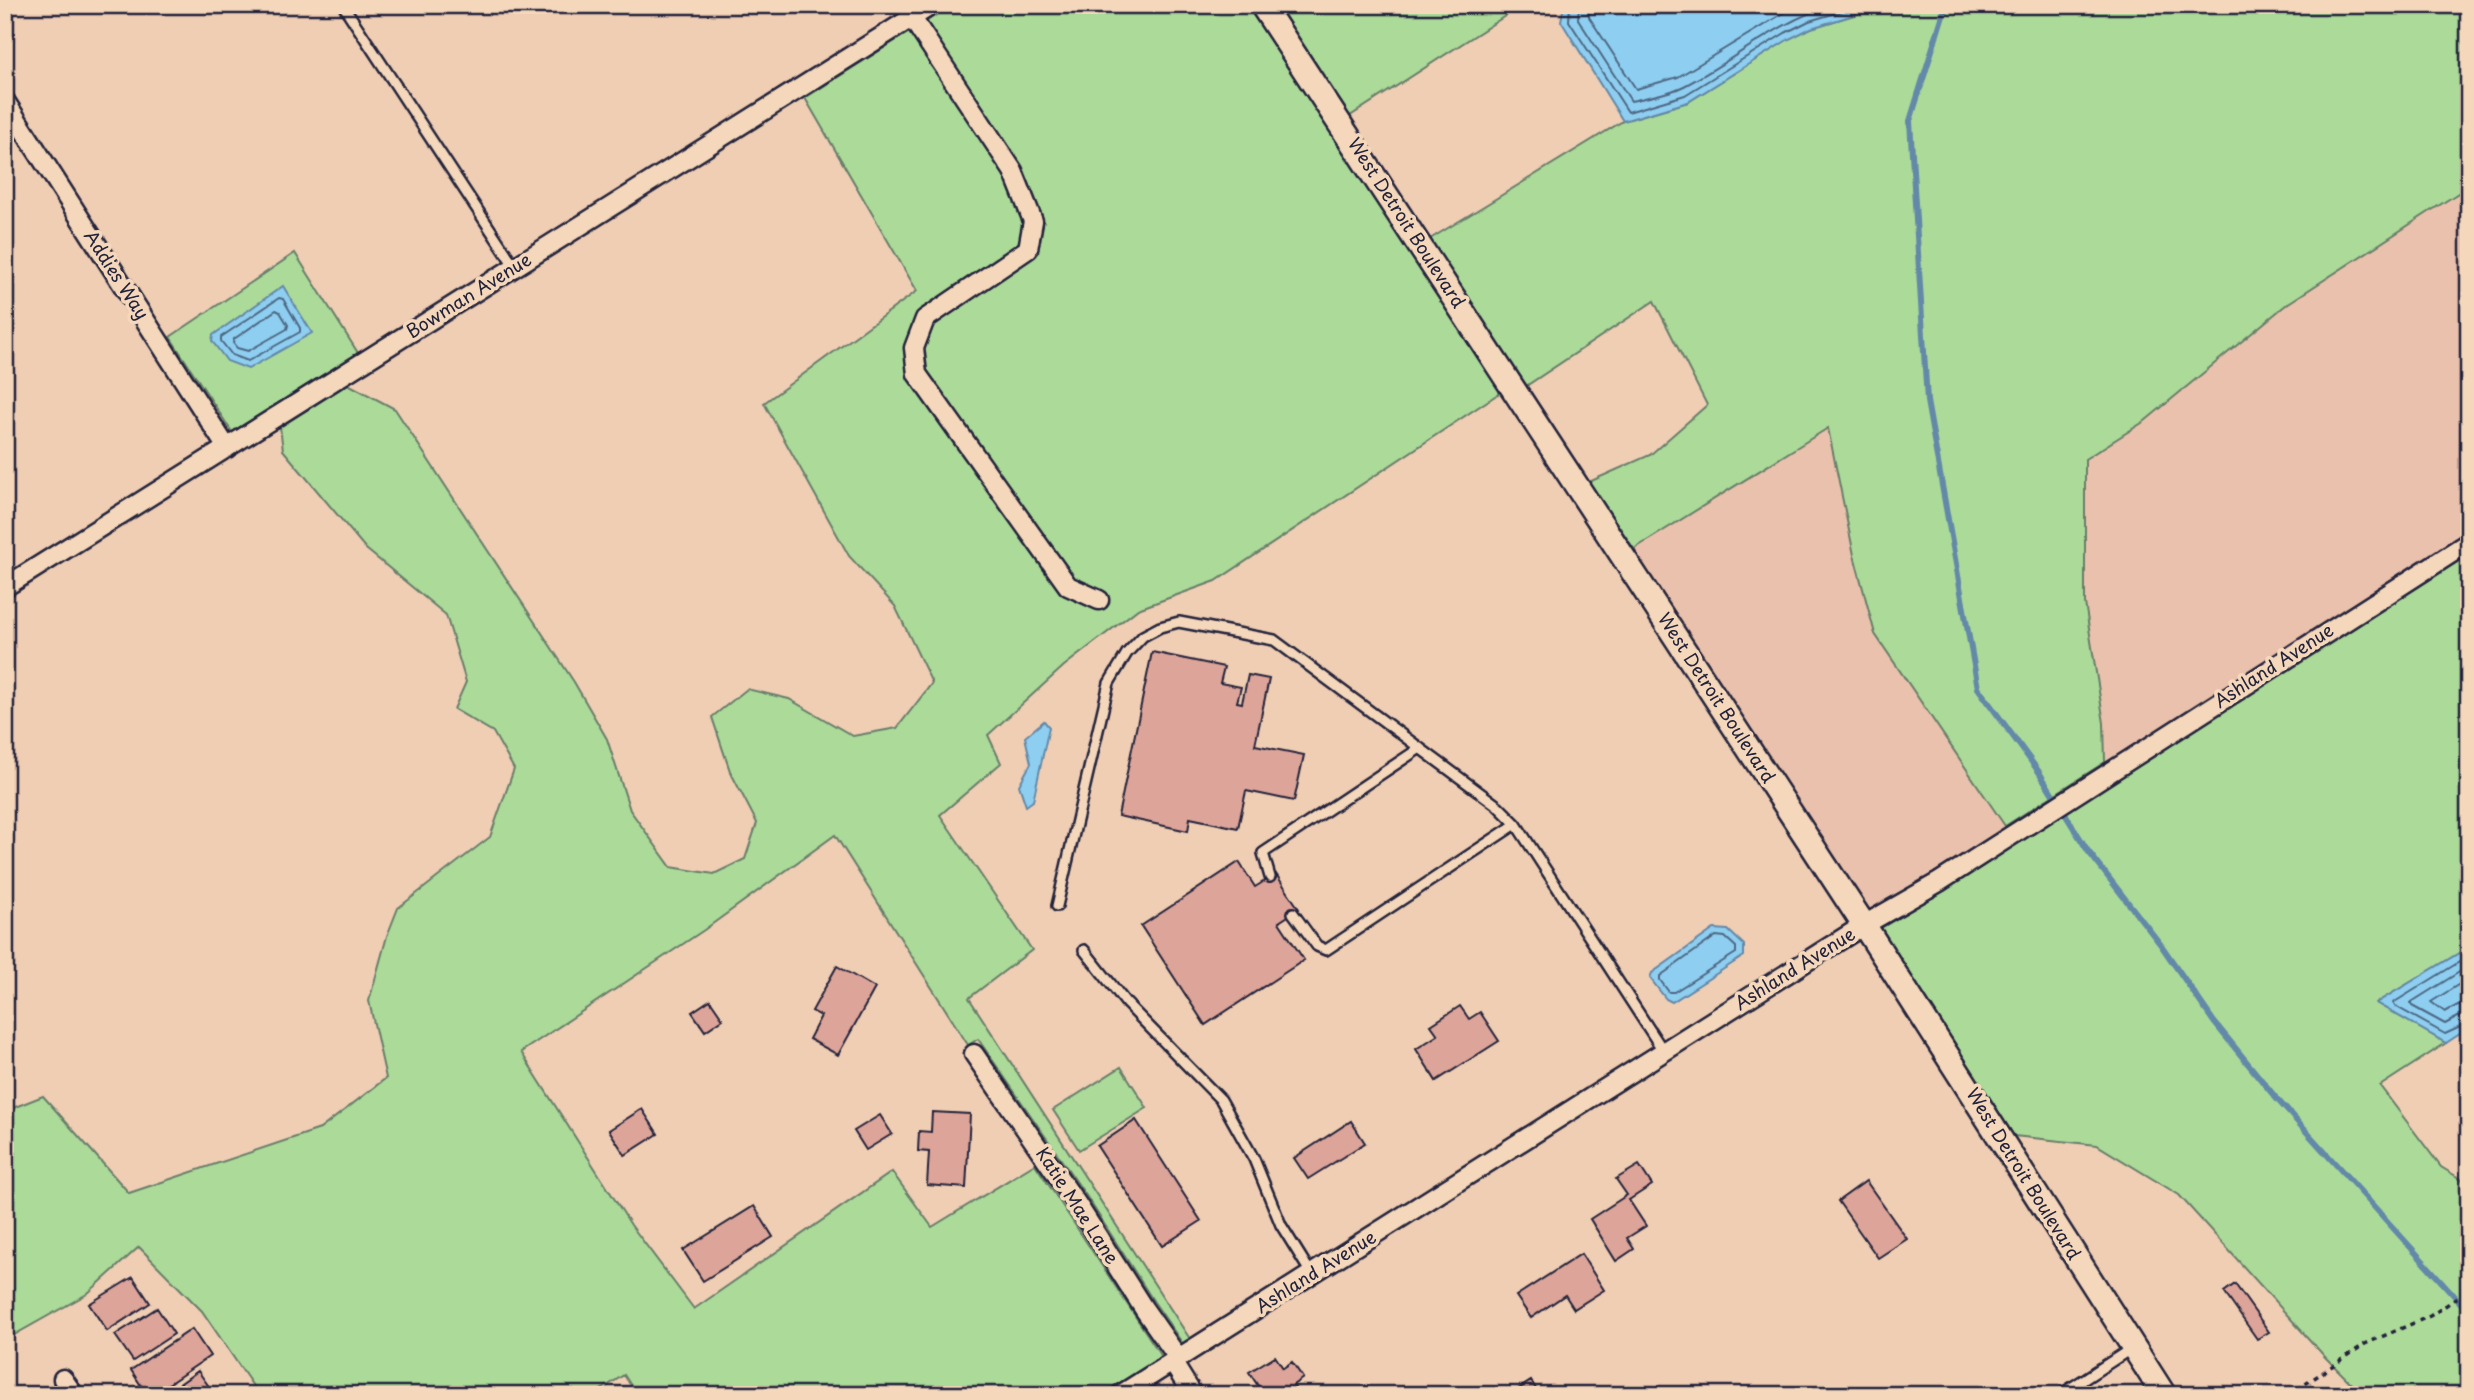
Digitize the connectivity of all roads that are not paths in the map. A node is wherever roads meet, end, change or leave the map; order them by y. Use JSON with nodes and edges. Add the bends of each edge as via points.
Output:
{"nodes":[{"id":1,"x":343,"y":5,"type":"edge"},
{"id":2,"x":932,"y":5,"type":"edge"},
{"id":3,"x":1262,"y":5,"type":"edge"},
{"id":4,"x":912,"y":18,"type":"junction"},
{"id":5,"x":5,"y":101,"type":"edge"},
{"id":6,"x":515,"y":267,"type":"junction"},
{"id":7,"x":228,"y":448,"type":"junction"},
{"id":8,"x":2469,"y":542,"type":"edge"},
{"id":9,"x":5,"y":587,"type":"edge"},
{"id":10,"x":1099,"y":600,"type":"dead end"},
{"id":11,"x":1420,"y":748,"type":"junction"},
{"id":12,"x":1516,"y":824,"type":"junction"},
{"id":13,"x":1270,"y":877,"type":"dead end"},
{"id":14,"x":1056,"y":906,"type":"dead end"},
{"id":15,"x":1293,"y":912,"type":"dead end"},
{"id":16,"x":1864,"y":925,"type":"junction"},
{"id":17,"x":1084,"y":950,"type":"dead end"},
{"id":18,"x":1664,"y":1052,"type":"junction"},
{"id":19,"x":974,"y":1054,"type":"dead end"},
{"id":20,"x":1312,"y":1275,"type":"junction"},
{"id":21,"x":2133,"y":1347,"type":"junction"},
{"id":22,"x":1176,"y":1361,"type":"junction"},
{"id":23,"x":63,"y":1379,"type":"dead end"},
{"id":24,"x":74,"y":1395,"type":"edge"},
{"id":25,"x":1120,"y":1395,"type":"edge"},
{"id":26,"x":1194,"y":1395,"type":"edge"},
{"id":27,"x":2060,"y":1395,"type":"edge"},
{"id":28,"x":2164,"y":1395,"type":"edge"}],
"edges":[{"from":1,"to":6,"type":"lane"},
{"from":2,"to":4,"type":"street","name":"Bowman Avenue"},
{"from":3,"to":16,"type":"street","name":"West Detroit Boulevard"},
{"from":4,"to":6,"type":"street","name":"Bowman Avenue"},
{"from":4,"to":10,"type":"street","via":[[1013,171],[1033,221],[1028,249],[925,319],[914,348],[917,374],[1068,586]]},
{"from":5,"to":7,"type":"street","name":"Addies Way"},
{"from":6,"to":7,"type":"street","name":"Bowman Avenue"},
{"from":7,"to":9,"type":"street","name":"Bowman Avenue"},
{"from":8,"to":16,"type":"street","name":"Ashland Avenue","via":[[1939,882]]},
{"from":11,"to":12,"type":"lane"},
{"from":11,"to":13,"type":"lane","via":[[1262,853]]},
{"from":11,"to":14,"type":"lane","via":[[1273,640],[1179,622],[1160,627],[1127,653],[1109,683]]},
{"from":12,"to":15,"type":"lane","via":[[1326,950],[1317,946]]},
{"from":12,"to":18,"type":"lane"},
{"from":16,"to":18,"type":"street","name":"Ashland Avenue"},
{"from":16,"to":21,"type":"street","name":"West Detroit Boulevard"},
{"from":17,"to":20,"type":"lane","via":[[1126,1003],[1221,1100],[1254,1159],[1281,1225]]},
{"from":18,"to":20,"type":"street","name":"Ashland Avenue"},
{"from":19,"to":22,"type":"street","name":"Katie Mae Lane","via":[[1077,1204]]},
{"from":20,"to":22,"type":"street","name":"Ashland Avenue"},
{"from":21,"to":27,"type":"lane"},
{"from":21,"to":28,"type":"street","name":"West Detroit Boulevard"},
{"from":22,"to":25,"type":"street","name":"Ashland Avenue"},
{"from":22,"to":26,"type":"street","name":"Katie Mae Lane"},
{"from":23,"to":24,"type":"street"}]}
